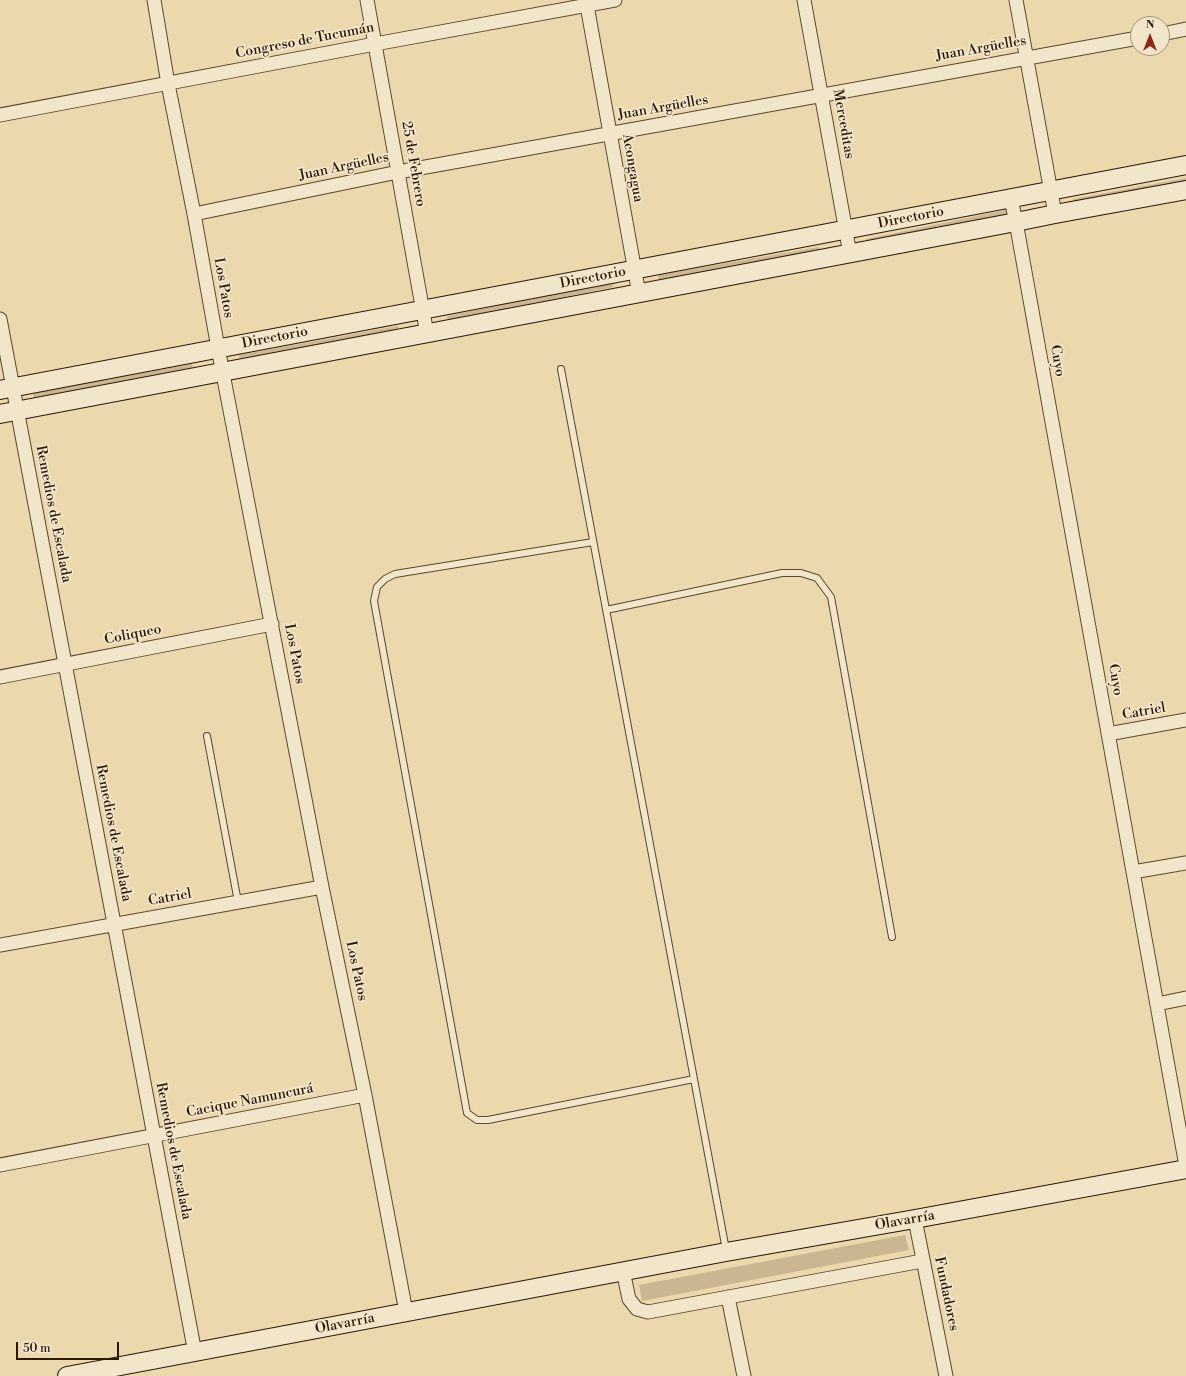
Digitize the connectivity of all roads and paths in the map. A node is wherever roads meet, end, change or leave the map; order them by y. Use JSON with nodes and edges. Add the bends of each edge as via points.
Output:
{"nodes":[{"id":1,"x":154,"y":0,"type":"edge"},
{"id":2,"x":367,"y":0,"type":"edge"},
{"id":3,"x":615,"y":0,"type":"edge"},
{"id":4,"x":804,"y":0,"type":"edge"},
{"id":5,"x":1016,"y":0,"type":"edge"},
{"id":6,"x":586,"y":3,"type":"edge"},
{"id":7,"x":1186,"y":29,"type":"edge"},
{"id":8,"x":1170,"y":32,"type":"edge"},
{"id":9,"x":1130,"y":39,"type":"edge"},
{"id":10,"x":375,"y":44,"type":"junction"},
{"id":11,"x":1027,"y":57,"type":"junction"},
{"id":12,"x":168,"y":84,"type":"junction"},
{"id":13,"x":821,"y":95,"type":"junction"},
{"id":14,"x":0,"y":115,"type":"edge"},
{"id":15,"x":610,"y":134,"type":"junction"},
{"id":16,"x":1186,"y":165,"type":"edge"},
{"id":17,"x":398,"y":172,"type":"junction"},
{"id":18,"x":1186,"y":190,"type":"edge"},
{"id":19,"x":1050,"y":192,"type":"junction"},
{"id":20,"x":1011,"y":199,"type":"junction"},
{"id":21,"x":194,"y":214,"type":"junction"},
{"id":22,"x":1055,"y":214,"type":"junction"},
{"id":23,"x":1016,"y":222,"type":"junction"},
{"id":24,"x":846,"y":230,"type":"junction"},
{"id":25,"x":850,"y":254,"type":"junction"},
{"id":26,"x":634,"y":270,"type":"junction"},
{"id":27,"x":639,"y":294,"type":"junction"},
{"id":28,"x":423,"y":310,"type":"junction"},
{"id":29,"x":0,"y":319,"type":"edge"},
{"id":30,"x":427,"y":334,"type":"junction"},
{"id":31,"x":218,"y":348,"type":"junction"},
{"id":32,"x":561,"y":369,"type":"dead end"},
{"id":33,"x":223,"y":373,"type":"junction"},
{"id":34,"x":6,"y":389,"type":"edge"},
{"id":35,"x":9,"y":413,"type":"edge"},
{"id":36,"x":593,"y":542,"type":"junction"},
{"id":37,"x":606,"y":610,"type":"junction"},
{"id":38,"x":272,"y":624,"type":"junction"},
{"id":39,"x":65,"y":664,"type":"junction"},
{"id":40,"x":0,"y":677,"type":"edge"},
{"id":41,"x":1186,"y":720,"type":"edge"},
{"id":42,"x":1108,"y":734,"type":"junction"},
{"id":43,"x":207,"y":736,"type":"dead end"},
{"id":44,"x":1186,"y":863,"type":"edge"},
{"id":45,"x":1133,"y":872,"type":"junction"},
{"id":46,"x":322,"y":887,"type":"junction"},
{"id":47,"x":238,"y":902,"type":"junction"},
{"id":48,"x":114,"y":925,"type":"junction"},
{"id":49,"x":892,"y":937,"type":"dead end"},
{"id":50,"x":0,"y":945,"type":"edge"},
{"id":51,"x":1186,"y":998,"type":"edge"},
{"id":52,"x":1157,"y":1004,"type":"junction"},
{"id":53,"x":694,"y":1079,"type":"junction"},
{"id":54,"x":365,"y":1095,"type":"junction"},
{"id":55,"x":154,"y":1135,"type":"junction"},
{"id":56,"x":0,"y":1165,"type":"edge"},
{"id":57,"x":1186,"y":1168,"type":"edge"},
{"id":58,"x":915,"y":1219,"type":"junction"},
{"id":59,"x":726,"y":1252,"type":"junction"},
{"id":60,"x":922,"y":1261,"type":"junction"},
{"id":61,"x":623,"y":1271,"type":"junction"},
{"id":62,"x":728,"y":1297,"type":"junction"},
{"id":63,"x":406,"y":1312,"type":"junction"},
{"id":64,"x":195,"y":1352,"type":"junction"},
{"id":65,"x":67,"y":1376,"type":"edge"},
{"id":66,"x":744,"y":1376,"type":"edge"},
{"id":67,"x":945,"y":1376,"type":"edge"}],
"edges":[{"from":1,"to":12,"type":"street","name":"Los Patos"},
{"from":2,"to":10,"type":"street","name":"25 de Febrero"},
{"from":3,"to":6,"type":"street","name":"Congreso de Tucumán"},
{"from":4,"to":13,"type":"street","name":"Merceditas"},
{"from":5,"to":11,"type":"street"},
{"from":6,"to":10,"type":"street","name":"Congreso de Tucumán"},
{"from":6,"to":15,"type":"street","name":"Acongagua"},
{"from":7,"to":8,"type":"street"},
{"from":9,"to":11,"type":"street","name":"Juan Argüelles"},
{"from":10,"to":12,"type":"street","name":"Congreso de Tucumán"},
{"from":10,"to":17,"type":"street","name":"25 de Febrero"},
{"from":11,"to":13,"type":"street","name":"Juan Argüelles"},
{"from":11,"to":19,"type":"street"},
{"from":12,"to":14,"type":"street","name":"Congreso de Tucumán"},
{"from":12,"to":21,"type":"street","name":"Los Patos"},
{"from":13,"to":15,"type":"street","name":"Juan Argüelles"},
{"from":13,"to":24,"type":"street","name":"Merceditas"},
{"from":15,"to":17,"type":"street","name":"Juan Argüelles"},
{"from":15,"to":26,"type":"street","name":"Acongagua"},
{"from":16,"to":19,"type":"main road","name":"Directorio"},
{"from":17,"to":21,"type":"street","name":"Juan Argüelles"},
{"from":17,"to":28,"type":"street","name":"25 de Febrero"},
{"from":18,"to":22,"type":"main road","name":"Directorio"},
{"from":19,"to":20,"type":"main road","name":"Directorio"},
{"from":19,"to":22,"type":"street"},
{"from":20,"to":23,"type":"street","name":"Cuyo"},
{"from":20,"to":24,"type":"main road","name":"Directorio"},
{"from":21,"to":31,"type":"street","name":"Los Patos"},
{"from":22,"to":23,"type":"main road","name":"Directorio"},
{"from":23,"to":25,"type":"main road","name":"Directorio"},
{"from":23,"to":42,"type":"street","name":"Cuyo"},
{"from":24,"to":25,"type":"street","name":"Merceditas"},
{"from":24,"to":26,"type":"main road","name":"Directorio"},
{"from":25,"to":27,"type":"main road","name":"Directorio"},
{"from":26,"to":27,"type":"street","name":"Acongagua"},
{"from":26,"to":28,"type":"main road","name":"Directorio"},
{"from":27,"to":30,"type":"main road","name":"Directorio"},
{"from":28,"to":30,"type":"street","name":"25 de Febrero"},
{"from":28,"to":31,"type":"main road","name":"Directorio"},
{"from":29,"to":34,"type":"street","name":"Remedios de Escalada"},
{"from":30,"to":33,"type":"main road","name":"Directorio"},
{"from":31,"to":33,"type":"street","name":"Los Patos"},
{"from":31,"to":34,"type":"main road","name":"Directorio"},
{"from":32,"to":36,"type":"lane"},
{"from":33,"to":35,"type":"main road","name":"Directorio"},
{"from":33,"to":38,"type":"street","name":"Los Patos"},
{"from":34,"to":35,"type":"street","name":"Remedios de Escalada"},
{"from":35,"to":39,"type":"street","name":"Remedios de Escalada"},
{"from":36,"to":37,"type":"lane"},
{"from":36,"to":53,"type":"lane","via":[[395,574],[385,579],[378,587],[374,601],[467,1113],[477,1120],[488,1120]]},
{"from":37,"to":49,"type":"lane","via":[[782,573],[801,573],[817,578],[831,597]]},
{"from":37,"to":53,"type":"lane"},
{"from":38,"to":39,"type":"street","name":"Coliqueo"},
{"from":38,"to":46,"type":"street","name":"Los Patos"},
{"from":39,"to":40,"type":"street","name":"Coliqueo"},
{"from":39,"to":48,"type":"street","name":"Remedios de Escalada"},
{"from":41,"to":42,"type":"street","name":"Catriel"},
{"from":42,"to":45,"type":"street","name":"Cuyo"},
{"from":43,"to":47,"type":"lane"},
{"from":44,"to":45,"type":"street"},
{"from":45,"to":52,"type":"street","name":"Cuyo"},
{"from":46,"to":47,"type":"street","name":"Catriel"},
{"from":46,"to":54,"type":"street","name":"Los Patos"},
{"from":47,"to":48,"type":"street","name":"Catriel"},
{"from":48,"to":50,"type":"street","name":"Catriel"},
{"from":48,"to":55,"type":"street","name":"Remedios de Escalada"},
{"from":51,"to":52,"type":"street"},
{"from":52,"to":57,"type":"street","name":"Cuyo"},
{"from":53,"to":59,"type":"lane"},
{"from":54,"to":55,"type":"street","name":"Cacique Namuncurá"},
{"from":54,"to":63,"type":"street","name":"Los Patos"},
{"from":55,"to":56,"type":"street","name":"Cacique Namuncurá"},
{"from":55,"to":64,"type":"street","name":"Remedios de Escalada"},
{"from":57,"to":58,"type":"main road","name":"Olavarría"},
{"from":58,"to":59,"type":"main road","name":"Olavarría"},
{"from":58,"to":60,"type":"street","name":"Fundadores"},
{"from":59,"to":61,"type":"main road","name":"Olavarría"},
{"from":60,"to":62,"type":"street"},
{"from":60,"to":67,"type":"street","name":"Fundadores"},
{"from":61,"to":62,"type":"street","via":[[629,1299],[637,1309],[648,1312]]},
{"from":61,"to":63,"type":"main road","name":"Olavarría"},
{"from":62,"to":66,"type":"street"},
{"from":63,"to":64,"type":"main road","name":"Olavarría"},
{"from":64,"to":65,"type":"main road","name":"Olavarría"}]}
